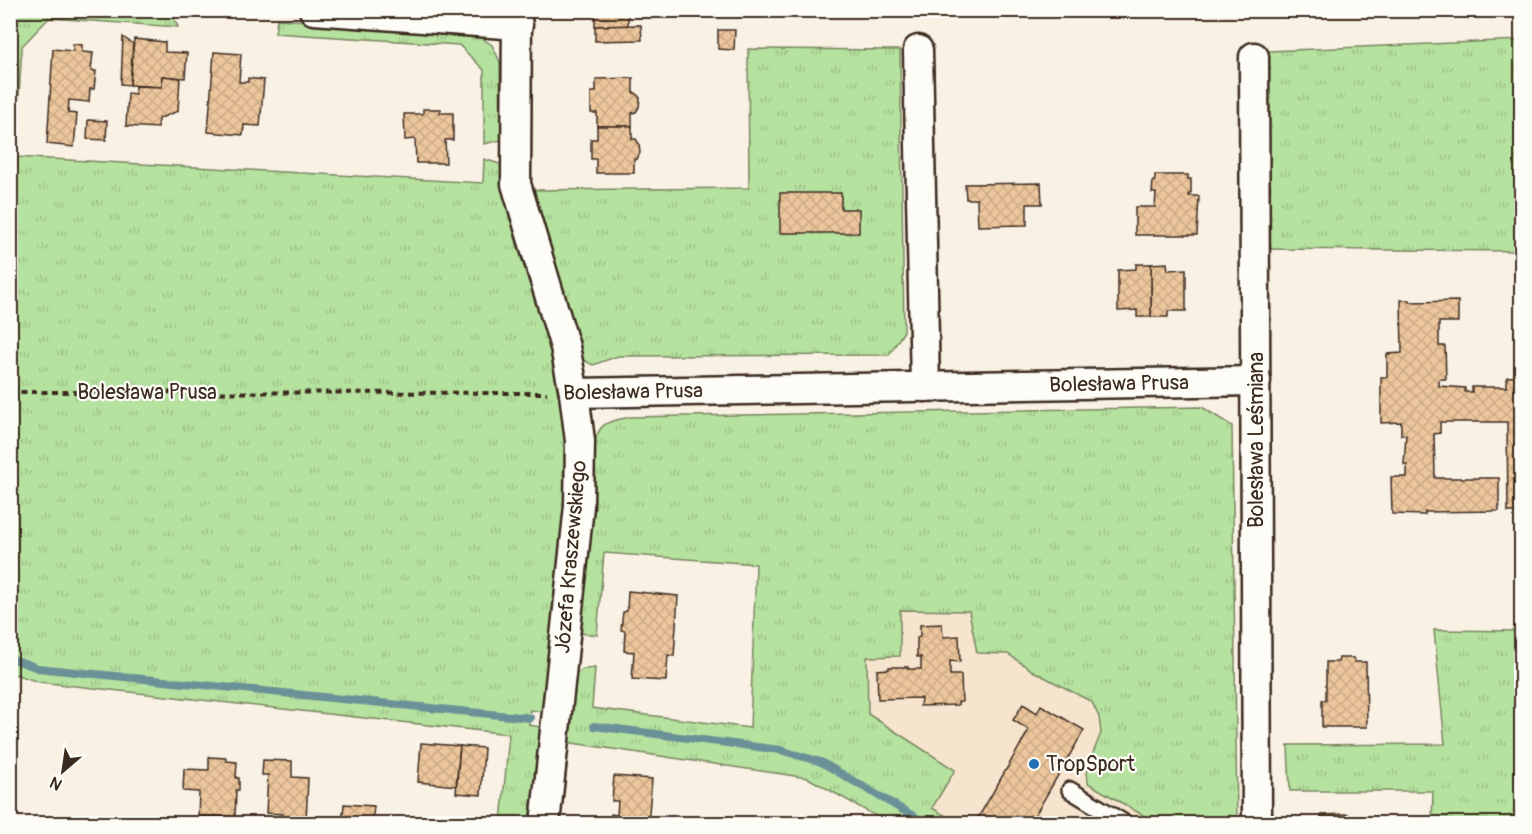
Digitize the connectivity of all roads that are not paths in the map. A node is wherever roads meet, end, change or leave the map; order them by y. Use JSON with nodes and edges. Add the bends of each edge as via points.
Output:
{"nodes":[{"id":1,"x":314,"y":10,"type":"edge"},
{"id":2,"x":517,"y":18,"type":"edge"},
{"id":3,"x":918,"y":50,"type":"dead end"},
{"id":4,"x":1254,"y":57,"type":"dead end"},
{"id":5,"x":1256,"y":381,"type":"junction"},
{"id":6,"x":925,"y":387,"type":"junction"},
{"id":7,"x":574,"y":393,"type":"junction"},
{"id":8,"x":1070,"y":790,"type":"dead end"},
{"id":9,"x":545,"y":824,"type":"edge"},
{"id":10,"x":1126,"y":824,"type":"edge"},
{"id":11,"x":1257,"y":824,"type":"edge"}],
"edges":[{"from":1,"to":2,"type":"street"},
{"from":2,"to":7,"type":"street","name":"Józefa Kraszewskiego","via":[[516,184],[565,347]]},
{"from":3,"to":6,"type":"street"},
{"from":4,"to":5,"type":"street","name":"Bolesława Leśmiana"},
{"from":5,"to":6,"type":"street","name":"Bolesława Prusa"},
{"from":5,"to":11,"type":"street","name":"Bolesława Leśmiana"},
{"from":6,"to":7,"type":"street","name":"Bolesława Prusa"},
{"from":7,"to":9,"type":"street","name":"Józefa Kraszewskiego","via":[[580,441],[579,506]]},
{"from":8,"to":10,"type":"lane"}]}
